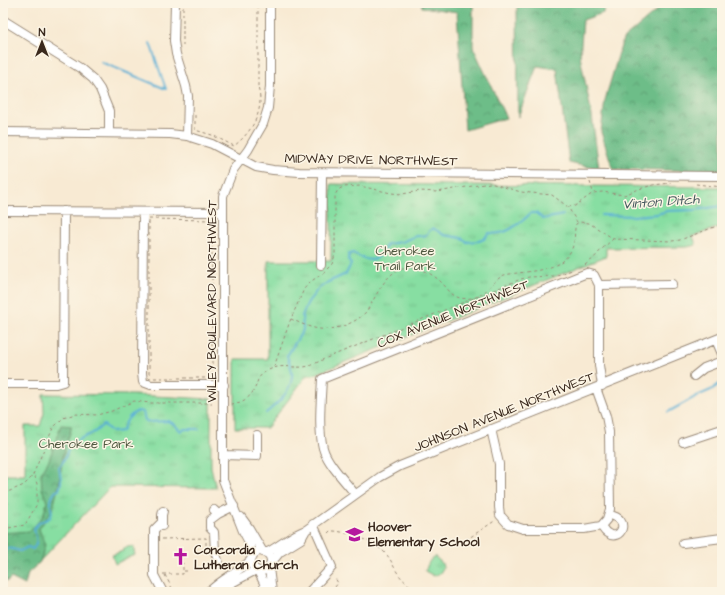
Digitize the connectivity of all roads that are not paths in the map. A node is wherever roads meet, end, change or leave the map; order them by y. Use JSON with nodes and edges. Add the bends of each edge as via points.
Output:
{"nodes":[{"id":1,"x":175,"y":3,"type":"edge"},
{"id":2,"x":270,"y":3,"type":"edge"},
{"id":3,"x":3,"y":20,"type":"edge"},
{"id":4,"x":3,"y":132,"type":"edge"},
{"id":5,"x":110,"y":133,"type":"junction"},
{"id":6,"x":187,"y":136,"type":"junction"},
{"id":7,"x":240,"y":159,"type":"junction"},
{"id":8,"x":322,"y":173,"type":"junction"},
{"id":9,"x":722,"y":176,"type":"edge"},
{"id":10,"x":3,"y":210,"type":"edge"},
{"id":11,"x":64,"y":211,"type":"junction"},
{"id":12,"x":143,"y":212,"type":"junction"},
{"id":13,"x":223,"y":212,"type":"junction"},
{"id":14,"x":321,"y":265,"type":"dead end"},
{"id":15,"x":672,"y":284,"type":"dead end"},
{"id":16,"x":599,"y":285,"type":"junction"},
{"id":17,"x":719,"y":339,"type":"edge"},
{"id":18,"x":722,"y":354,"type":"edge"},
{"id":19,"x":722,"y":361,"type":"edge"},
{"id":20,"x":694,"y":376,"type":"dead end"},
{"id":21,"x":3,"y":384,"type":"edge"},
{"id":22,"x":224,"y":386,"type":"junction"},
{"id":23,"x":599,"y":387,"type":"junction"},
{"id":24,"x":490,"y":429,"type":"junction"},
{"id":25,"x":722,"y":429,"type":"edge"},
{"id":26,"x":257,"y":435,"type":"dead end"},
{"id":27,"x":683,"y":442,"type":"dead end"},
{"id":28,"x":223,"y":455,"type":"junction"},
{"id":29,"x":355,"y":494,"type":"junction"},
{"id":30,"x":235,"y":509,"type":"junction"},
{"id":31,"x":163,"y":511,"type":"dead end"},
{"id":32,"x":609,"y":515,"type":"junction"},
{"id":33,"x":313,"y":524,"type":"junction"},
{"id":34,"x":601,"y":526,"type":"junction"},
{"id":35,"x":306,"y":530,"type":"junction"},
{"id":36,"x":722,"y":538,"type":"edge"},
{"id":37,"x":683,"y":543,"type":"dead end"},
{"id":38,"x":265,"y":552,"type":"junction"},
{"id":39,"x":252,"y":559,"type":"junction"},
{"id":40,"x":219,"y":563,"type":"dead end"},
{"id":41,"x":270,"y":565,"type":"junction"},
{"id":42,"x":257,"y":570,"type":"junction"},
{"id":43,"x":210,"y":591,"type":"edge"},
{"id":44,"x":163,"y":592,"type":"edge"},
{"id":45,"x":265,"y":592,"type":"edge"},
{"id":46,"x":272,"y":592,"type":"edge"},
{"id":47,"x":309,"y":592,"type":"edge"}],
"edges":[{"from":1,"to":6,"type":"street","via":[[174,41],[188,96]]},
{"from":2,"to":7,"type":"street","name":"WILEY BOULEVARD NORTHWEST","via":[[268,108],[263,124]]},
{"from":3,"to":5,"type":"street","via":[[80,68],[93,79],[109,111]]},
{"from":4,"to":5,"type":"street","name":"MIDWAY DRIVE NORTHWEST"},
{"from":5,"to":6,"type":"street","name":"MIDWAY DRIVE NORTHWEST"},
{"from":6,"to":7,"type":"street","name":"MIDWAY DRIVE NORTHWEST","via":[[212,144]]},
{"from":7,"to":8,"type":"street","name":"MIDWAY DRIVE NORTHWEST","via":[[273,170]]},
{"from":7,"to":13,"type":"street","name":"WILEY BOULEVARD NORTHWEST","via":[[228,182]]},
{"from":8,"to":9,"type":"street","name":"MIDWAY DRIVE NORTHWEST"},
{"from":8,"to":14,"type":"street"},
{"from":10,"to":11,"type":"street"},
{"from":11,"to":12,"type":"street"},
{"from":11,"to":21,"type":"street","via":[[62,382]]},
{"from":12,"to":13,"type":"street"},
{"from":12,"to":22,"type":"street","via":[[143,382],[151,385]]},
{"from":13,"to":22,"type":"street","name":"WILEY BOULEVARD NORTHWEST"},
{"from":15,"to":16,"type":"street"},
{"from":16,"to":23,"type":"street"},
{"from":16,"to":29,"type":"street","name":"COX AVENUE NORTHWEST","via":[[594,275],[586,274],[322,379],[323,449]]},
{"from":17,"to":18,"type":"street"},
{"from":17,"to":23,"type":"street","name":"JOHNSON AVENUE NORTHWEST"},
{"from":19,"to":20,"type":"street","via":[[704,368]]},
{"from":22,"to":28,"type":"street","name":"WILEY BOULEVARD NORTHWEST"},
{"from":23,"to":24,"type":"street","name":"JOHNSON AVENUE NORTHWEST"},
{"from":23,"to":32,"type":"street","via":[[609,432]]},
{"from":24,"to":29,"type":"street","name":"JOHNSON AVENUE NORTHWEST","via":[[400,466]]},
{"from":24,"to":34,"type":"street","via":[[499,464],[499,507],[502,517],[508,524],[523,528],[584,529]]},
{"from":25,"to":27,"type":"street"},
{"from":26,"to":28,"type":"street","via":[[257,456]]},
{"from":28,"to":30,"type":"street","name":"WILEY BOULEVARD NORTHWEST","via":[[223,480]]},
{"from":29,"to":33,"type":"street","name":"JOHNSON AVENUE NORTHWEST"},
{"from":30,"to":38,"type":"street","name":"WILEY BOULEVARD NORTHWEST"},
{"from":30,"to":39,"type":"street","name":"WILEY BOULEVARD NORTHWEST","via":[[250,544]]},
{"from":30,"to":40,"type":"street","via":[[216,512],[210,520]]},
{"from":31,"to":44,"type":"street","via":[[162,526],[154,530],[154,575]]},
{"from":32,"to":34,"type":"street"},
{"from":32,"to":34,"type":"street","via":[[620,519],[623,529],[619,534],[609,535]]},
{"from":33,"to":35,"type":"street","name":"JOHNSON AVENUE NORTHWEST"},
{"from":33,"to":47,"type":"street","via":[[332,567]]},
{"from":35,"to":38,"type":"street","name":"JOHNSON AVENUE NORTHWEST"},
{"from":35,"to":41,"type":"street","name":"JOHNSON AVENUE NORTHWEST","via":[[301,539],[280,552]]},
{"from":36,"to":37,"type":"street"},
{"from":38,"to":39,"type":"street","via":[[256,553]]},
{"from":38,"to":41,"type":"street","via":[[270,557]]},
{"from":39,"to":42,"type":"street","via":[[252,565]]},
{"from":39,"to":43,"type":"street"},
{"from":41,"to":42,"type":"street","via":[[264,571]]},
{"from":41,"to":46,"type":"street"},
{"from":42,"to":43,"type":"street","via":[[224,587]]},
{"from":42,"to":45,"type":"street","via":[[264,583]]}]}
